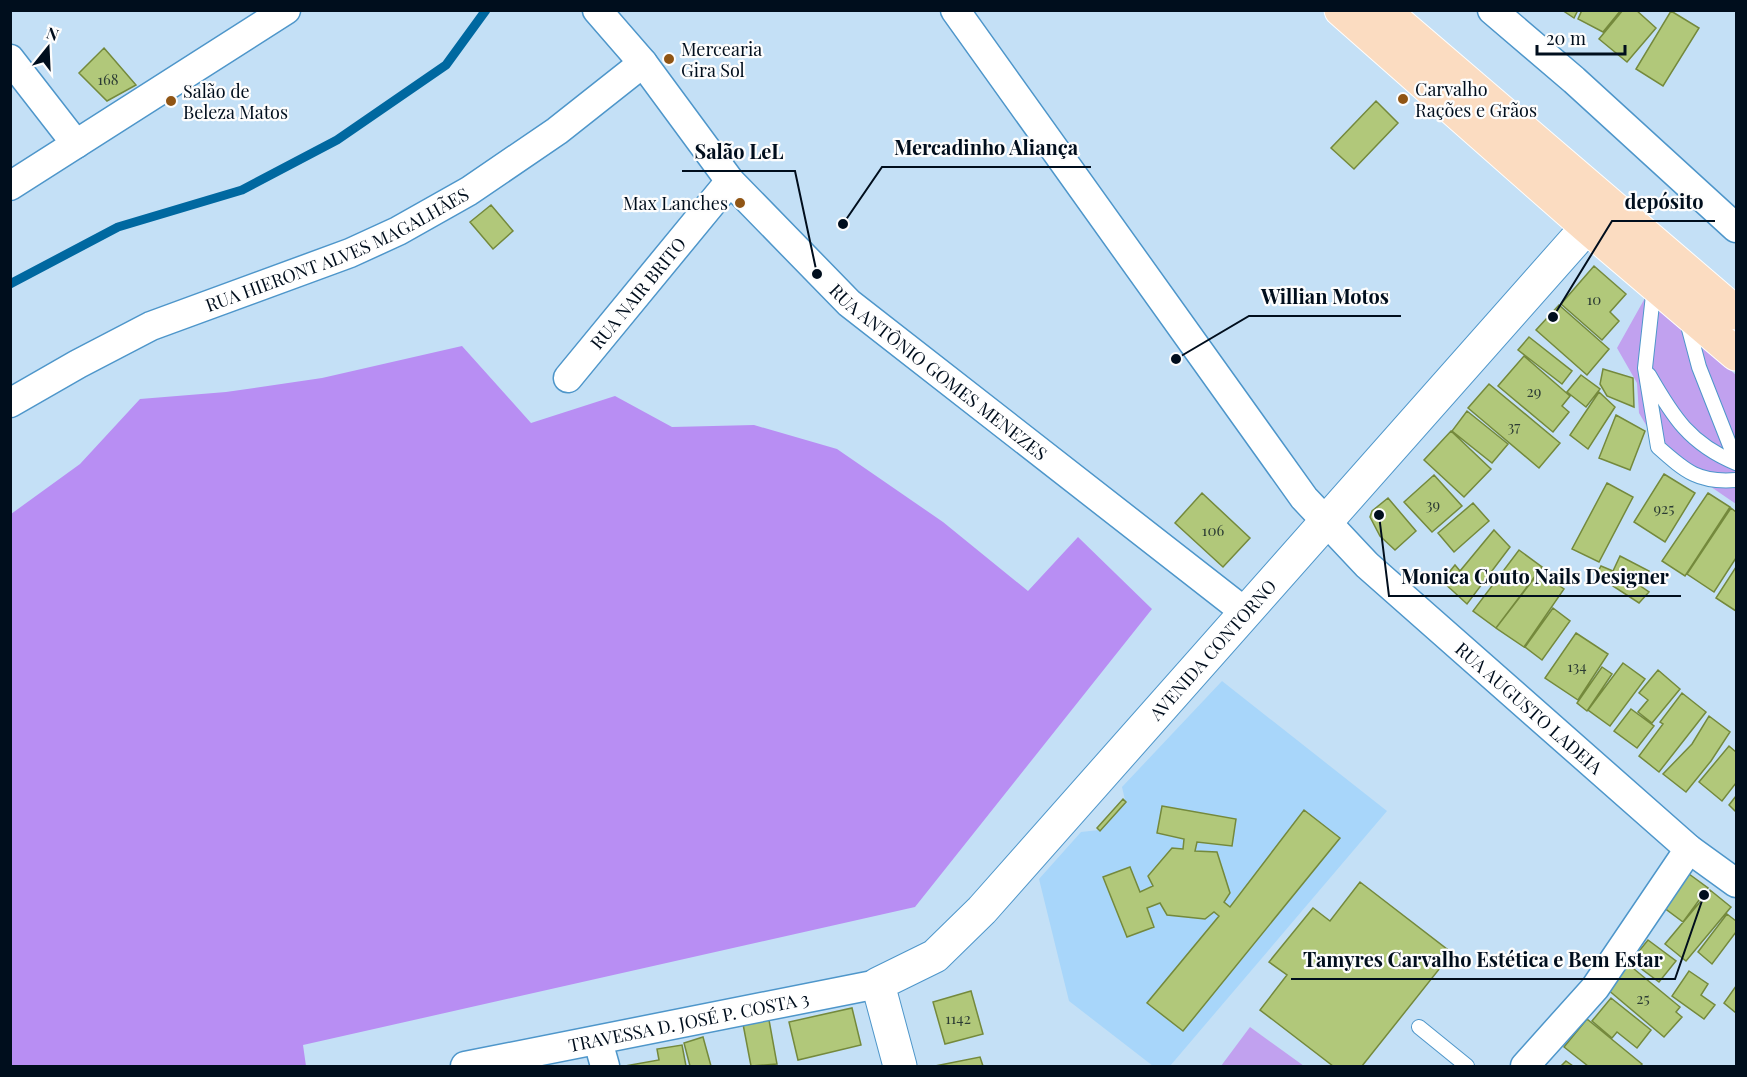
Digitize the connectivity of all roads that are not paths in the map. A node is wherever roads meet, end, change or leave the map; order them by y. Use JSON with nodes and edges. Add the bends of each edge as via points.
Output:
{"nodes":[{"id":1,"x":286,"y":10,"type":"edge"},
{"id":2,"x":597,"y":10,"type":"edge"},
{"id":3,"x":955,"y":10,"type":"edge"},
{"id":4,"x":1341,"y":10,"type":"edge"},
{"id":5,"x":1383,"y":10,"type":"edge"},
{"id":6,"x":1492,"y":10,"type":"edge"},
{"id":7,"x":10,"y":59,"type":"edge"},
{"id":8,"x":643,"y":63,"type":"junction"},
{"id":9,"x":76,"y":144,"type":"junction"},
{"id":10,"x":730,"y":182,"type":"junction"},
{"id":11,"x":10,"y":186,"type":"edge"},
{"id":12,"x":1587,"y":227,"type":"junction"},
{"id":13,"x":1737,"y":228,"type":"edge"},
{"id":14,"x":1654,"y":284,"type":"junction"},
{"id":15,"x":1684,"y":307,"type":"junction"},
{"id":16,"x":1737,"y":313,"type":"edge"},
{"id":17,"x":1737,"y":354,"type":"edge"},
{"id":18,"x":1645,"y":368,"type":"junction"},
{"id":19,"x":568,"y":378,"type":"dead end"},
{"id":20,"x":10,"y":403,"type":"edge"},
{"id":21,"x":1737,"y":462,"type":"edge"},
{"id":22,"x":1737,"y":480,"type":"edge"},
{"id":23,"x":1327,"y":523,"type":"junction"},
{"id":24,"x":1245,"y":612,"type":"junction"},
{"id":25,"x":1689,"y":849,"type":"junction"},
{"id":26,"x":1737,"y":883,"type":"edge"},
{"id":27,"x":878,"y":984,"type":"junction"},
{"id":28,"x":1419,"y":1026,"type":"dead end"},
{"id":29,"x":601,"y":1054,"type":"edge"},
{"id":30,"x":465,"y":1066,"type":"edge"},
{"id":31,"x":900,"y":1066,"type":"edge"},
{"id":32,"x":1467,"y":1066,"type":"edge"},
{"id":33,"x":1525,"y":1066,"type":"edge"}],
"edges":[{"from":1,"to":9,"type":"street"},
{"from":2,"to":8,"type":"street","name":"RUA ANTÔNIO GOMES MENEZES"},
{"from":3,"to":23,"type":"street","name":"RUA AUGUSTO LADEIA","via":[[1304,498]]},
{"from":4,"to":12,"type":"main road"},
{"from":5,"to":16,"type":"main road"},
{"from":6,"to":13,"type":"street"},
{"from":7,"to":9,"type":"street"},
{"from":8,"to":10,"type":"street","name":"RUA ANTÔNIO GOMES MENEZES"},
{"from":8,"to":20,"type":"street","name":"RUA HIERONT ALVES MAGALHÃES","via":[[557,131],[469,191],[398,231],[152,326]]},
{"from":9,"to":11,"type":"street"},
{"from":10,"to":19,"type":"street","name":"RUA NAIR BRITO"},
{"from":10,"to":24,"type":"street","name":"RUA ANTÔNIO GOMES MENEZES","via":[[849,303]]},
{"from":12,"to":14,"type":"main road"},
{"from":12,"to":23,"type":"street","name":"AVENIDA CONTORNO"},
{"from":14,"to":15,"type":"main road"},
{"from":14,"to":18,"type":"lane"},
{"from":15,"to":17,"type":"main road"},
{"from":15,"to":21,"type":"lane","via":[[1692,348]]},
{"from":18,"to":21,"type":"lane","via":[[1686,431],[1702,446]]},
{"from":18,"to":22,"type":"lane","via":[[1658,447],[1699,478]]},
{"from":23,"to":24,"type":"street","name":"AVENIDA CONTORNO"},
{"from":23,"to":25,"type":"street","name":"RUA AUGUSTO LADEIA","via":[[1367,565]]},
{"from":24,"to":27,"type":"street","name":"AVENIDA CONTORNO","via":[[958,935],[935,956]]},
{"from":25,"to":26,"type":"street","name":"RUA AUGUSTO LADEIA"},
{"from":25,"to":33,"type":"street","via":[[1595,988]]},
{"from":27,"to":29,"type":"street","name":"TRAVESSA D. JOSÉ P. COSTA 3"},
{"from":27,"to":31,"type":"street"},
{"from":28,"to":32,"type":"lane"},
{"from":29,"to":30,"type":"street","name":"TRAVESSA D. JOSÉ P. COSTA 3"}]}
